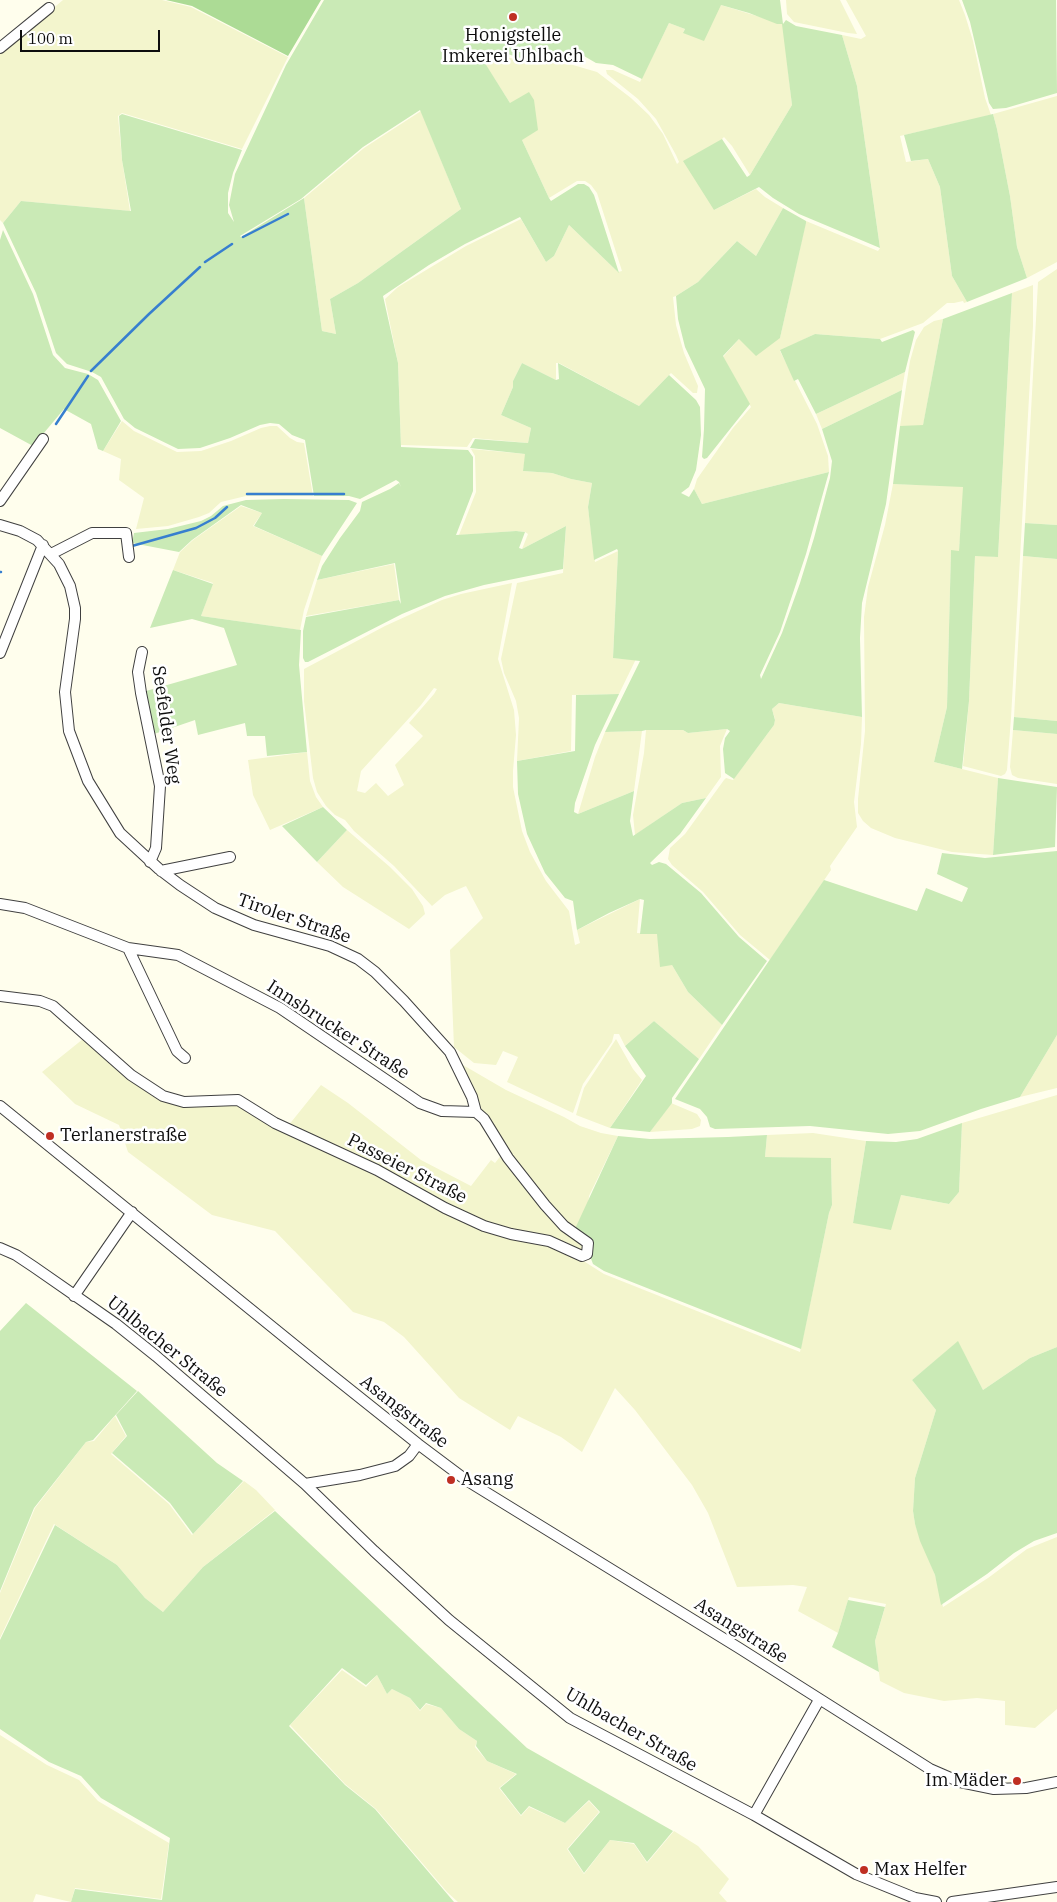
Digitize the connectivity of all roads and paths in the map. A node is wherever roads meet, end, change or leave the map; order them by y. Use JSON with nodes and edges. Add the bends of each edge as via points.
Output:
{"nodes":[{"id":1,"x":49,"y":8,"type":"dead end"},
{"id":2,"x":0,"y":48,"type":"edge"},
{"id":3,"x":43,"y":439,"type":"dead end"},
{"id":4,"x":0,"y":501,"type":"edge"},
{"id":5,"x":0,"y":525,"type":"edge"},
{"id":6,"x":43,"y":546,"type":"junction"},
{"id":7,"x":51,"y":554,"type":"junction"},
{"id":8,"x":129,"y":557,"type":"dead end"},
{"id":9,"x":142,"y":652,"type":"dead end"},
{"id":10,"x":0,"y":653,"type":"edge"},
{"id":11,"x":230,"y":857,"type":"dead end"},
{"id":12,"x":150,"y":862,"type":"junction"},
{"id":13,"x":161,"y":871,"type":"junction"},
{"id":14,"x":0,"y":904,"type":"edge"},
{"id":15,"x":128,"y":948,"type":"junction"},
{"id":16,"x":0,"y":996,"type":"edge"},
{"id":17,"x":450,"y":1052,"type":"joint"},
{"id":18,"x":185,"y":1058,"type":"dead end"},
{"id":19,"x":0,"y":1106,"type":"edge"},
{"id":20,"x":476,"y":1112,"type":"junction"},
{"id":21,"x":132,"y":1212,"type":"junction"},
{"id":22,"x":0,"y":1248,"type":"edge"},
{"id":23,"x":74,"y":1296,"type":"junction"},
{"id":24,"x":418,"y":1444,"type":"junction"},
{"id":25,"x":305,"y":1484,"type":"junction"},
{"id":26,"x":818,"y":1700,"type":"junction"},
{"id":27,"x":1057,"y":1782,"type":"edge"},
{"id":28,"x":754,"y":1815,"type":"junction"},
{"id":29,"x":1057,"y":1887,"type":"edge"},
{"id":30,"x":936,"y":1902,"type":"edge"},
{"id":31,"x":952,"y":1902,"type":"edge"}],
"edges":[{"from":1,"to":2,"type":"street"},
{"from":3,"to":4,"type":"street"},
{"from":5,"to":6,"type":"street","name":"Tiroler Straße","via":[[29,536]]},
{"from":6,"to":7,"type":"street","name":"Tiroler Straße"},
{"from":6,"to":10,"type":"street"},
{"from":7,"to":8,"type":"street","via":[[92,534],[126,533]]},
{"from":7,"to":12,"type":"street","name":"Tiroler Straße","via":[[70,586],[75,608],[65,692],[66,717],[73,743],[88,781],[110,818],[130,844]]},
{"from":9,"to":12,"type":"street","name":"Seefelder Weg","via":[[138,672],[160,786],[156,848]]},
{"from":11,"to":13,"type":"street"},
{"from":12,"to":13,"type":"street","name":"Tiroler Straße"},
{"from":13,"to":17,"type":"street","name":"Tiroler Straße","via":[[198,898],[234,917],[330,946],[358,959],[386,982]]},
{"from":14,"to":15,"type":"street","name":"Innsbrucker Straße","via":[[25,908]]},
{"from":15,"to":18,"type":"street","via":[[177,1051]]},
{"from":15,"to":20,"type":"street","name":"Innsbrucker Straße","via":[[178,955],[280,1008],[420,1103],[442,1110]]},
{"from":16,"to":20,"type":"street","name":"Passeier Straße","via":[[40,1001],[53,1006],[131,1075],[163,1096],[184,1102],[238,1100],[275,1123],[377,1170],[484,1226],[546,1240],[586,1255],[588,1243],[564,1226],[545,1206]]},
{"from":17,"to":20,"type":"street","name":"Passeier Straße"},
{"from":19,"to":21,"type":"street","name":"Asangstraße"},
{"from":21,"to":23,"type":"street"},
{"from":21,"to":24,"type":"street","name":"Asangstraße"},
{"from":22,"to":23,"type":"street","name":"Uhlbacher Straße","via":[[16,1255]]},
{"from":23,"to":25,"type":"street","name":"Uhlbacher Straße","via":[[156,1356]]},
{"from":24,"to":25,"type":"street","via":[[395,1466]]},
{"from":24,"to":26,"type":"street","name":"Asangstraße","via":[[466,1480]]},
{"from":25,"to":28,"type":"street","name":"Uhlbacher Straße","via":[[448,1620],[570,1718]]},
{"from":26,"to":27,"type":"street","name":"Asangstraße","via":[[930,1769],[960,1782],[1004,1789]]},
{"from":26,"to":28,"type":"street"},
{"from":28,"to":30,"type":"street","name":"Uhlbacher Straße","via":[[865,1878],[915,1898]]},
{"from":29,"to":31,"type":"street"}]}
